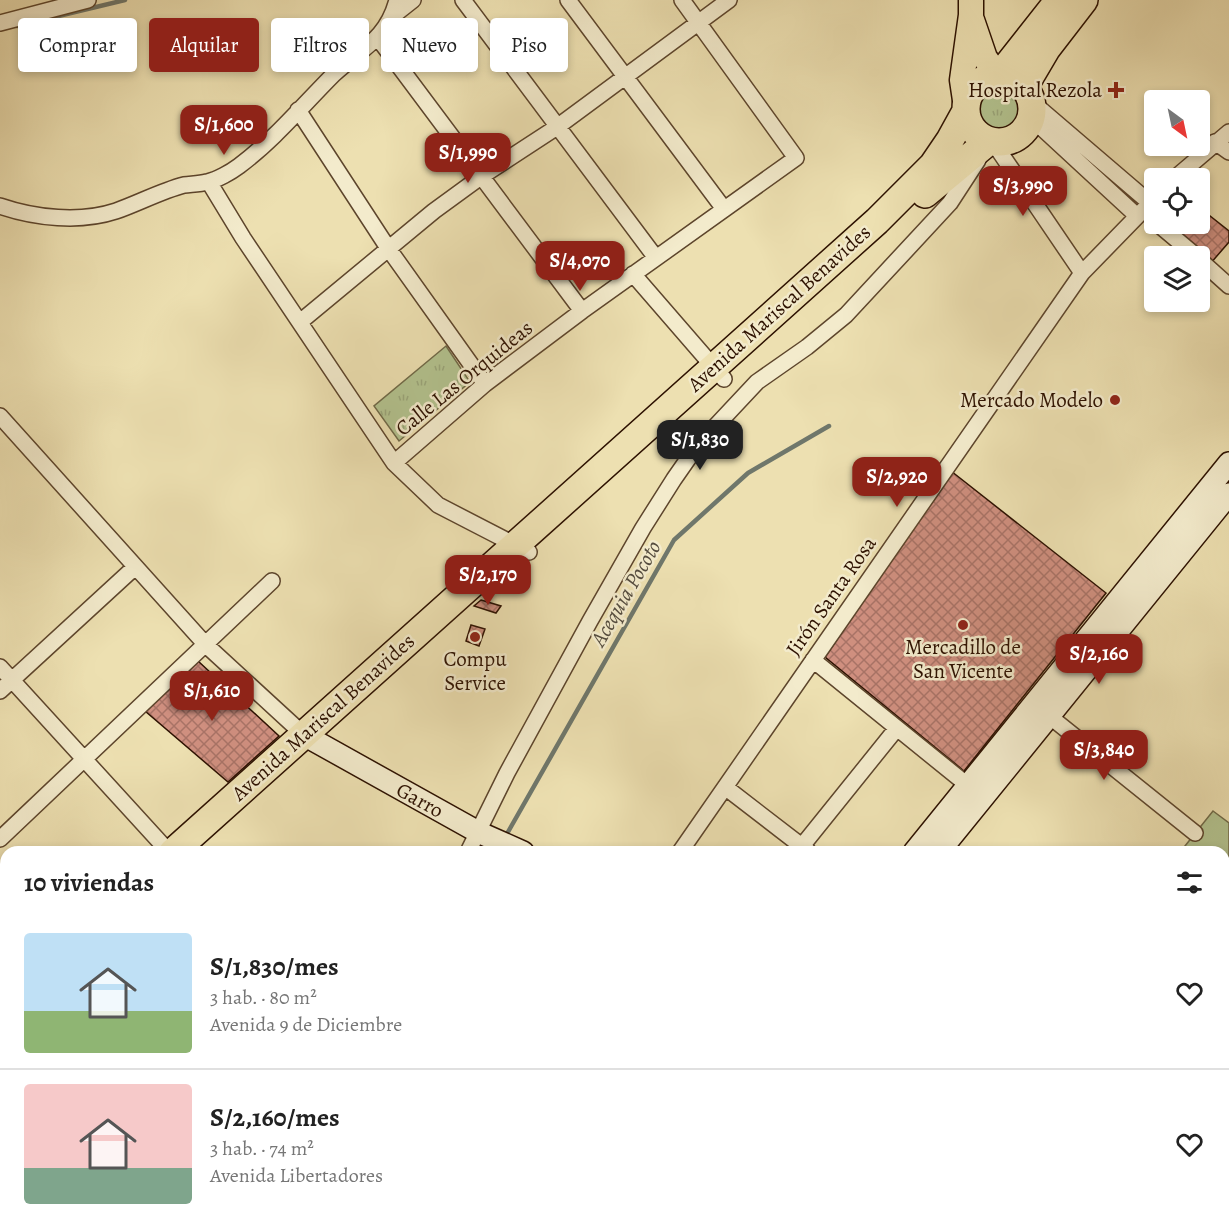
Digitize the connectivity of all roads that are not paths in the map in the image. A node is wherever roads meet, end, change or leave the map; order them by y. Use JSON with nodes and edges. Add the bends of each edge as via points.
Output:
{"nodes":[{"id":1,"x":88,"y":0,"type":"edge"},
{"id":2,"x":413,"y":0,"type":"edge"},
{"id":3,"x":463,"y":0,"type":"edge"},
{"id":4,"x":568,"y":0,"type":"edge"},
{"id":5,"x":682,"y":0,"type":"edge"},
{"id":6,"x":729,"y":0,"type":"edge"},
{"id":7,"x":1059,"y":0,"type":"edge"},
{"id":8,"x":1084,"y":0,"type":"edge"},
{"id":9,"x":395,"y":7,"type":"edge"},
{"id":10,"x":971,"y":8,"type":"edge"},
{"id":11,"x":0,"y":23,"type":"edge"},
{"id":12,"x":698,"y":23,"type":"junction"},
{"id":13,"x":378,"y":38,"type":"junction"},
{"id":14,"x":999,"y":76,"type":"junction"},
{"id":15,"x":625,"y":77,"type":"junction"},
{"id":16,"x":1029,"y":103,"type":"junction"},
{"id":17,"x":966,"y":109,"type":"junction"},
{"id":18,"x":298,"y":110,"type":"junction"},
{"id":19,"x":557,"y":128,"type":"junction"},
{"id":20,"x":1229,"y":132,"type":"edge"},
{"id":21,"x":991,"y":141,"type":"junction"},
{"id":22,"x":1215,"y":142,"type":"junction"},
{"id":23,"x":1229,"y":152,"type":"edge"},
{"id":24,"x":1186,"y":168,"type":"edge"},
{"id":25,"x":482,"y":176,"type":"junction"},
{"id":26,"x":209,"y":182,"type":"junction"},
{"id":27,"x":1144,"y":204,"type":"edge"},
{"id":28,"x":0,"y":206,"type":"edge"},
{"id":29,"x":1144,"y":208,"type":"edge"},
{"id":30,"x":724,"y":209,"type":"junction"},
{"id":31,"x":1171,"y":234,"type":"edge"},
{"id":32,"x":1185,"y":246,"type":"edge"},
{"id":33,"x":388,"y":248,"type":"junction"},
{"id":34,"x":656,"y":258,"type":"junction"},
{"id":35,"x":1210,"y":269,"type":"edge"},
{"id":36,"x":1082,"y":273,"type":"junction"},
{"id":37,"x":633,"y":274,"type":"junction"},
{"id":38,"x":1229,"y":286,"type":"edge"},
{"id":39,"x":582,"y":311,"type":"junction"},
{"id":40,"x":300,"y":322,"type":"junction"},
{"id":41,"x":718,"y":373,"type":"junction"},
{"id":42,"x":485,"y":384,"type":"junction"},
{"id":43,"x":0,"y":416,"type":"edge"},
{"id":44,"x":394,"y":463,"type":"junction"},
{"id":45,"x":1229,"y":463,"type":"edge"},
{"id":46,"x":1229,"y":494,"type":"edge"},
{"id":47,"x":522,"y":548,"type":"junction"},
{"id":48,"x":135,"y":567,"type":"junction"},
{"id":49,"x":272,"y":582,"type":"dead end"},
{"id":50,"x":206,"y":645,"type":"junction"},
{"id":51,"x":813,"y":660,"type":"junction"},
{"id":52,"x":0,"y":667,"type":"edge"},
{"id":53,"x":12,"y":680,"type":"junction"},
{"id":54,"x":0,"y":691,"type":"edge"},
{"id":55,"x":1041,"y":710,"type":"junction"},
{"id":56,"x":897,"y":728,"type":"junction"},
{"id":57,"x":312,"y":739,"type":"junction"},
{"id":58,"x":86,"y":760,"type":"junction"},
{"id":59,"x":725,"y":787,"type":"junction"},
{"id":60,"x":975,"y":792,"type":"junction"},
{"id":61,"x":478,"y":832,"type":"junction"},
{"id":62,"x":1194,"y":833,"type":"dead end"},
{"id":63,"x":0,"y":839,"type":"edge"},
{"id":64,"x":165,"y":846,"type":"edge"},
{"id":65,"x":178,"y":846,"type":"edge"},
{"id":66,"x":207,"y":846,"type":"edge"},
{"id":67,"x":471,"y":846,"type":"edge"},
{"id":68,"x":510,"y":846,"type":"edge"},
{"id":69,"x":684,"y":846,"type":"edge"},
{"id":70,"x":802,"y":846,"type":"edge"},
{"id":71,"x":808,"y":846,"type":"edge"},
{"id":72,"x":920,"y":846,"type":"edge"},
{"id":73,"x":943,"y":846,"type":"edge"}],
"edges":[{"from":1,"to":11,"type":"street"},
{"from":2,"to":9,"type":"street"},
{"from":3,"to":19,"type":"street"},
{"from":4,"to":15,"type":"street"},
{"from":5,"to":12,"type":"street"},
{"from":6,"to":12,"type":"street"},
{"from":7,"to":14,"type":"highway"},
{"from":8,"to":16,"type":"highway","via":[[1047,48]]},
{"from":9,"to":13,"type":"street"},
{"from":10,"to":14,"type":"main road","via":[[986,58]]},
{"from":10,"to":17,"type":"main road","via":[[962,80]]},
{"from":12,"to":15,"type":"street"},
{"from":12,"to":30,"type":"street","name":"Calle Las Orquideas","via":[[796,158]]},
{"from":13,"to":18,"type":"street"},
{"from":13,"to":25,"type":"street"},
{"from":14,"to":16,"type":"highway","via":[[1017,81]]},
{"from":14,"to":17,"type":"highway","via":[[975,86]]},
{"from":15,"to":19,"type":"street"},
{"from":15,"to":30,"type":"street"},
{"from":16,"to":21,"type":"highway","via":[[1020,134],[1012,140]]},
{"from":16,"to":27,"type":"street"},
{"from":17,"to":21,"type":"highway","via":[[971,127]]},
{"from":17,"to":41,"type":"highway","name":"Avenida Mariscal Benavides","via":[[933,165]]},
{"from":18,"to":26,"type":"street","via":[[237,168]]},
{"from":18,"to":33,"type":"street"},
{"from":19,"to":25,"type":"street"},
{"from":19,"to":34,"type":"street"},
{"from":20,"to":22,"type":"street"},
{"from":21,"to":36,"type":"street"},
{"from":21,"to":41,"type":"highway","name":"Avenida Mariscal Benavides"},
{"from":21,"to":61,"type":"street","via":[[950,203],[846,315],[758,382],[697,447],[590,621]]},
{"from":22,"to":23,"type":"street"},
{"from":22,"to":24,"type":"street"},
{"from":25,"to":33,"type":"street"},
{"from":25,"to":39,"type":"street"},
{"from":26,"to":28,"type":"street","via":[[186,185],[115,212],[87,217],[25,214]]},
{"from":26,"to":40,"type":"street"},
{"from":29,"to":36,"type":"street","name":"Jirón Santa Rosa"},
{"from":30,"to":34,"type":"street","name":"Calle Las Orquideas"},
{"from":31,"to":32,"type":"street"},
{"from":33,"to":40,"type":"street"},
{"from":33,"to":42,"type":"street"},
{"from":34,"to":37,"type":"street","name":"Calle Las Orquideas"},
{"from":35,"to":38,"type":"street"},
{"from":36,"to":51,"type":"street","name":"Jirón Santa Rosa"},
{"from":37,"to":39,"type":"street","name":"Calle Las Orquideas"},
{"from":37,"to":41,"type":"street"},
{"from":39,"to":42,"type":"street","name":"Calle Las Orquideas"},
{"from":40,"to":44,"type":"street"},
{"from":41,"to":47,"type":"highway","name":"Avenida Mariscal Benavides"},
{"from":42,"to":44,"type":"street","name":"Calle Las Orquideas"},
{"from":43,"to":48,"type":"street"},
{"from":44,"to":47,"type":"street","via":[[438,505]]},
{"from":45,"to":55,"type":"street"},
{"from":46,"to":55,"type":"street"},
{"from":47,"to":57,"type":"highway","name":"Avenida Mariscal Benavides"},
{"from":48,"to":50,"type":"street"},
{"from":48,"to":53,"type":"street"},
{"from":49,"to":50,"type":"street"},
{"from":50,"to":57,"type":"street"},
{"from":50,"to":58,"type":"street"},
{"from":51,"to":56,"type":"street"},
{"from":51,"to":59,"type":"street","name":"Jirón Santa Rosa"},
{"from":52,"to":53,"type":"street"},
{"from":53,"to":54,"type":"street"},
{"from":53,"to":58,"type":"street"},
{"from":55,"to":60,"type":"street"},
{"from":55,"to":62,"type":"street"},
{"from":56,"to":60,"type":"street"},
{"from":56,"to":71,"type":"street"},
{"from":57,"to":61,"type":"street","name":"Garro"},
{"from":57,"to":65,"type":"highway","name":"Avenida Mariscal Benavides"},
{"from":57,"to":66,"type":"highway","name":"Avenida Mariscal Benavides"},
{"from":58,"to":63,"type":"street"},
{"from":58,"to":64,"type":"street"},
{"from":59,"to":69,"type":"street","name":"Jirón Santa Rosa"},
{"from":59,"to":70,"type":"street"},
{"from":60,"to":72,"type":"street"},
{"from":60,"to":73,"type":"street"},
{"from":61,"to":67,"type":"street"},
{"from":61,"to":68,"type":"street","name":"Garro"}]}
